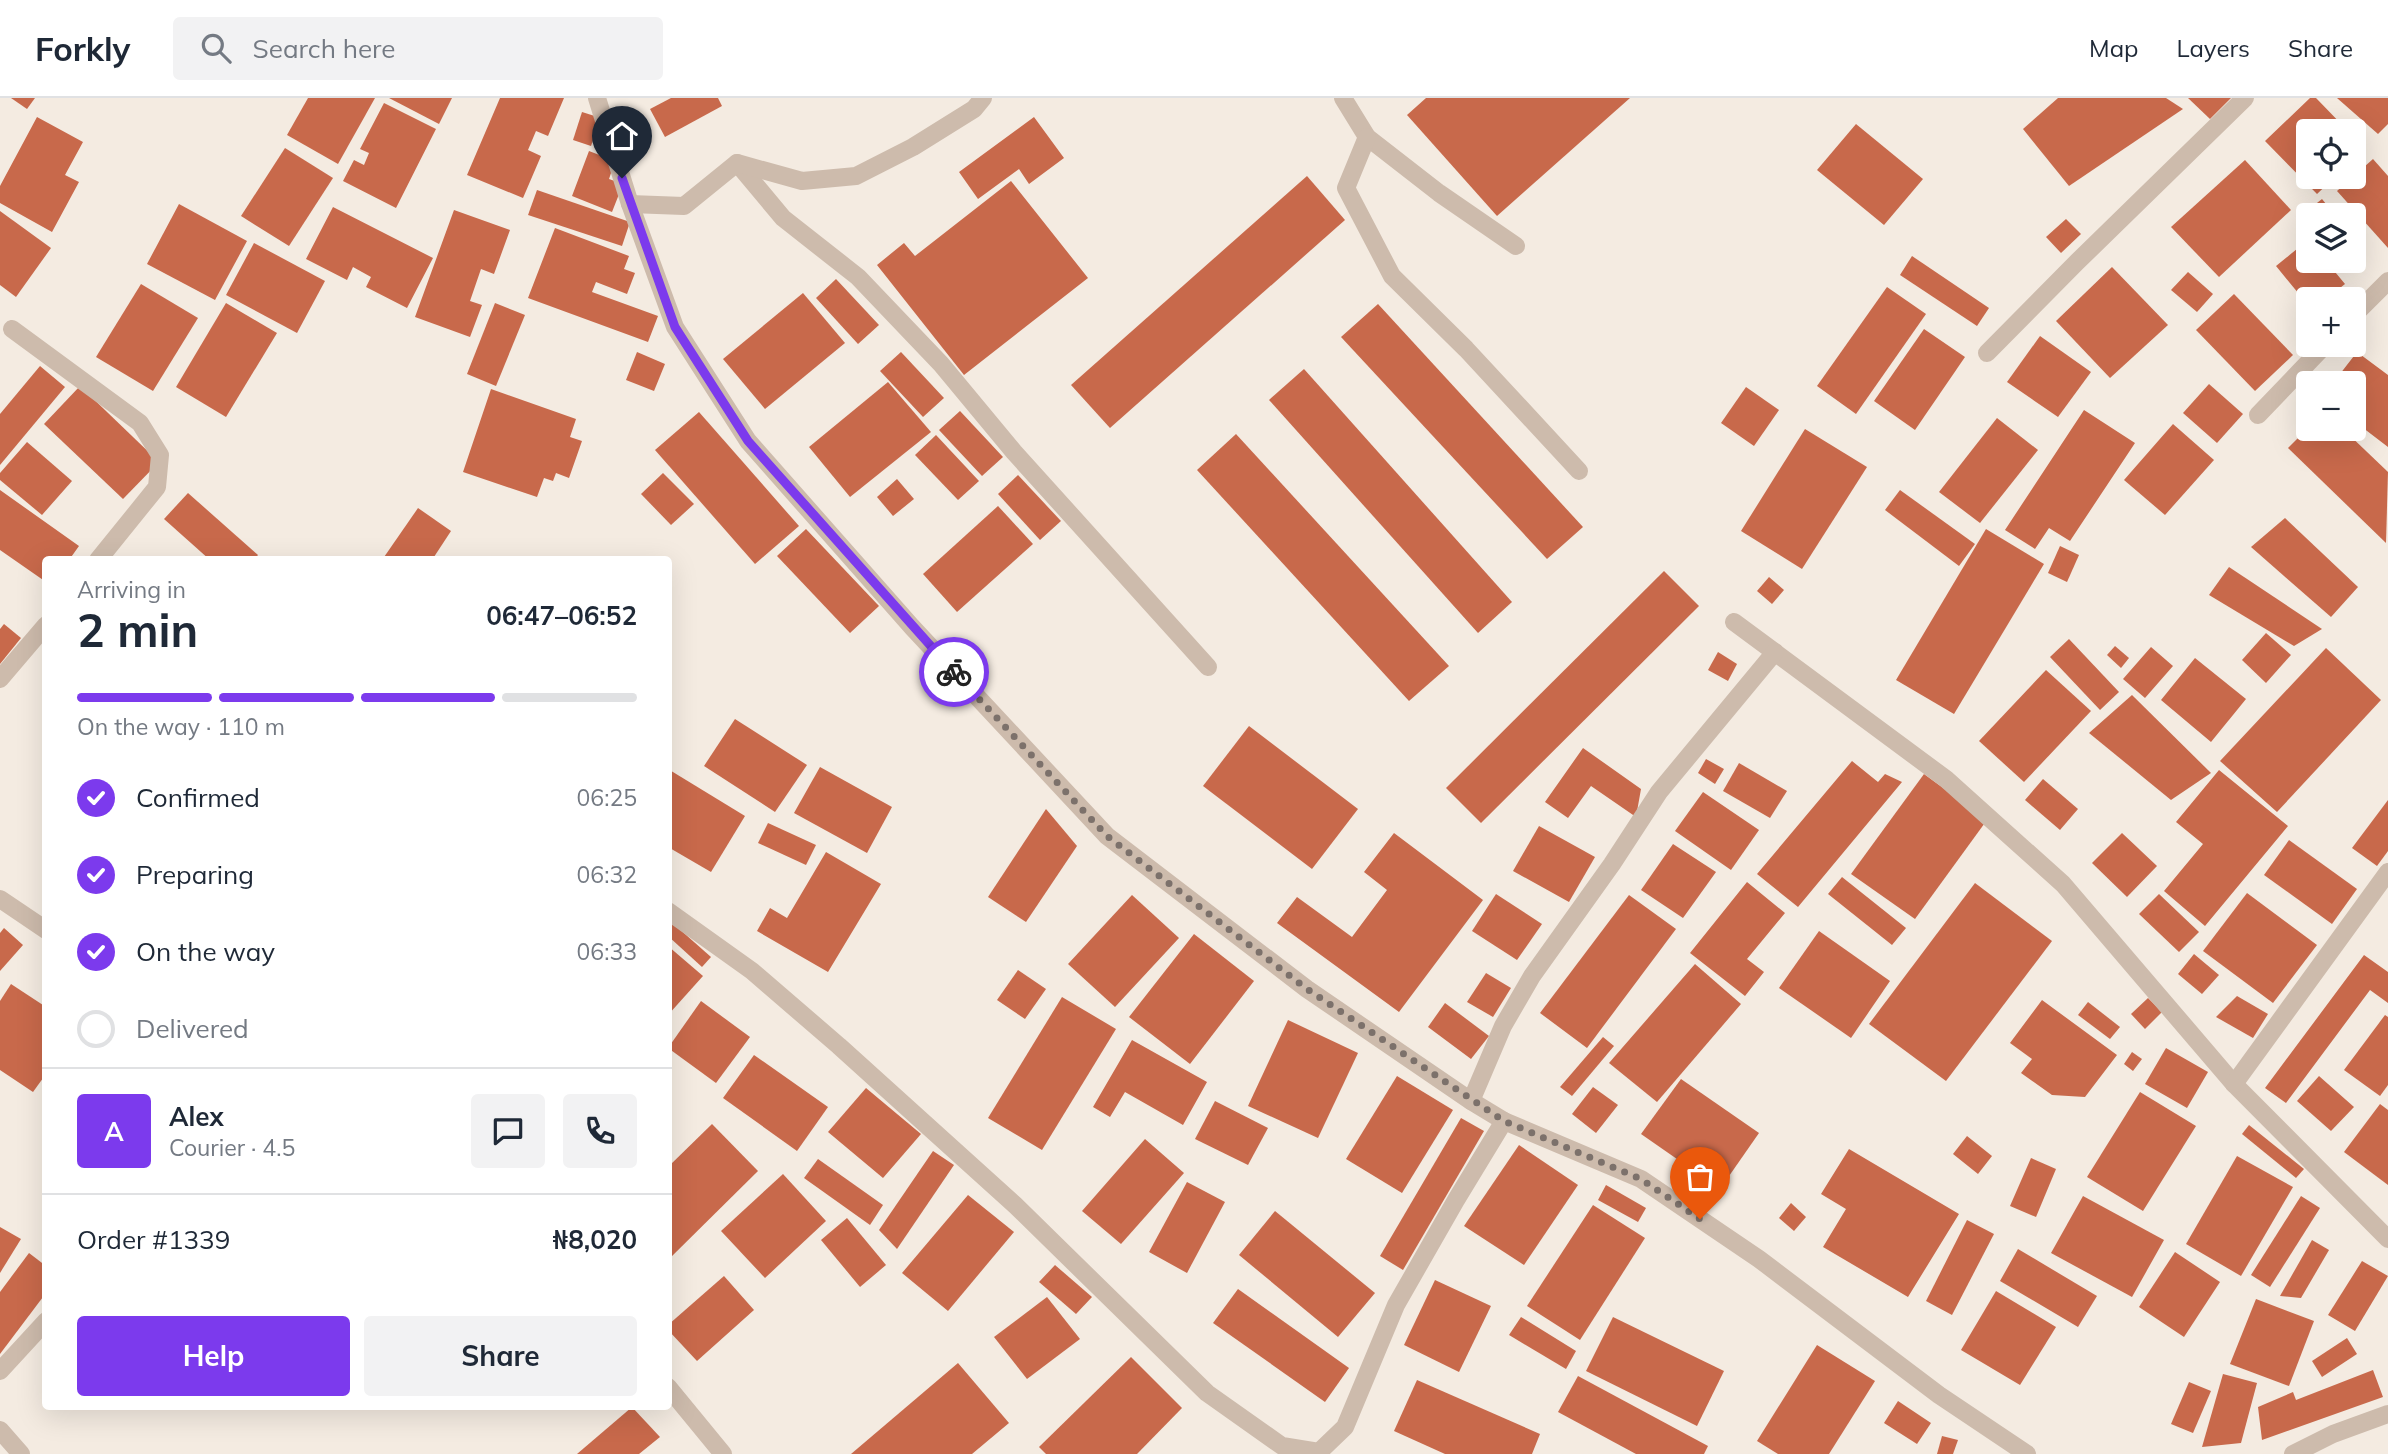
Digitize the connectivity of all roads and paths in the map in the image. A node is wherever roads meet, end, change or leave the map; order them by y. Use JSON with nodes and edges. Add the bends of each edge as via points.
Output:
{"nodes":[{"id":1,"x":597,"y":98,"type":"edge"},
{"id":2,"x":983,"y":98,"type":"edge"},
{"id":3,"x":1343,"y":98,"type":"edge"},
{"id":4,"x":2245,"y":98,"type":"edge"},
{"id":5,"x":1367,"y":137,"type":"junction"},
{"id":6,"x":737,"y":163,"type":"junction"},
{"id":7,"x":630,"y":204,"type":"junction"},
{"id":8,"x":1516,"y":246,"type":"dead end"},
{"id":9,"x":2388,"y":281,"type":"edge"},
{"id":10,"x":2366,"y":303,"type":"edge"},
{"id":11,"x":12,"y":330,"type":"dead end"},
{"id":12,"x":1987,"y":353,"type":"dead end"},
{"id":13,"x":2314,"y":357,"type":"edge"},
{"id":14,"x":2258,"y":415,"type":"dead end"},
{"id":15,"x":1579,"y":471,"type":"dead end"},
{"id":16,"x":101,"y":556,"type":"edge"},
{"id":17,"x":1734,"y":622,"type":"dead end"},
{"id":18,"x":42,"y":630,"type":"edge"},
{"id":19,"x":1775,"y":652,"type":"junction"},
{"id":20,"x":1208,"y":667,"type":"dead end"},
{"id":21,"x":0,"y":679,"type":"edge"},
{"id":22,"x":2388,"y":873,"type":"edge"},
{"id":23,"x":0,"y":899,"type":"edge"},
{"id":24,"x":672,"y":914,"type":"edge"},
{"id":25,"x":42,"y":927,"type":"edge"},
{"id":26,"x":2234,"y":1084,"type":"junction"},
{"id":27,"x":1471,"y":1101,"type":"junction"},
{"id":28,"x":1504,"y":1121,"type":"junction"},
{"id":29,"x":2388,"y":1239,"type":"edge"},
{"id":30,"x":42,"y":1325,"type":"edge"},
{"id":31,"x":0,"y":1371,"type":"edge"},
{"id":32,"x":672,"y":1392,"type":"edge"},
{"id":33,"x":2388,"y":1414,"type":"edge"},
{"id":34,"x":0,"y":1430,"type":"edge"},
{"id":35,"x":1319,"y":1453,"type":"edge"},
{"id":36,"x":21,"y":1454,"type":"edge"},
{"id":37,"x":723,"y":1454,"type":"edge"},
{"id":38,"x":2027,"y":1454,"type":"edge"},
{"id":39,"x":2293,"y":1454,"type":"edge"}],
"edges":[{"from":1,"to":7,"type":"street"},
{"from":2,"to":6,"type":"street","via":[[974,109],[913,147],[856,176],[802,181]]},
{"from":3,"to":5,"type":"street"},
{"from":4,"to":12,"type":"street"},
{"from":5,"to":8,"type":"street"},
{"from":5,"to":15,"type":"street","via":[[1346,188],[1392,276]]},
{"from":6,"to":7,"type":"street","via":[[684,206]]},
{"from":6,"to":20,"type":"street","via":[[783,218],[859,277],[941,364]]},
{"from":7,"to":27,"type":"street","via":[[675,327],[748,441],[912,627],[1107,836],[1307,989]]},
{"from":9,"to":10,"type":"street"},
{"from":11,"to":16,"type":"street","via":[[140,423],[160,455],[157,487]]},
{"from":13,"to":14,"type":"street"},
{"from":17,"to":19,"type":"street"},
{"from":18,"to":21,"type":"street"},
{"from":19,"to":26,"type":"street","via":[[1946,779],[2063,884]]},
{"from":19,"to":27,"type":"street","via":[[1658,792],[1532,976],[1503,1026]]},
{"from":22,"to":26,"type":"street"},
{"from":23,"to":25,"type":"street"},
{"from":24,"to":35,"type":"street","via":[[752,971],[839,1046],[1014,1205],[1207,1393],[1282,1446]]},
{"from":26,"to":29,"type":"street"},
{"from":27,"to":28,"type":"street"},
{"from":28,"to":35,"type":"street","via":[[1396,1305],[1345,1427]]},
{"from":28,"to":38,"type":"street","via":[[1641,1179]]},
{"from":30,"to":31,"type":"street"},
{"from":32,"to":37,"type":"street"},
{"from":33,"to":39,"type":"street"},
{"from":34,"to":36,"type":"street"}]}
